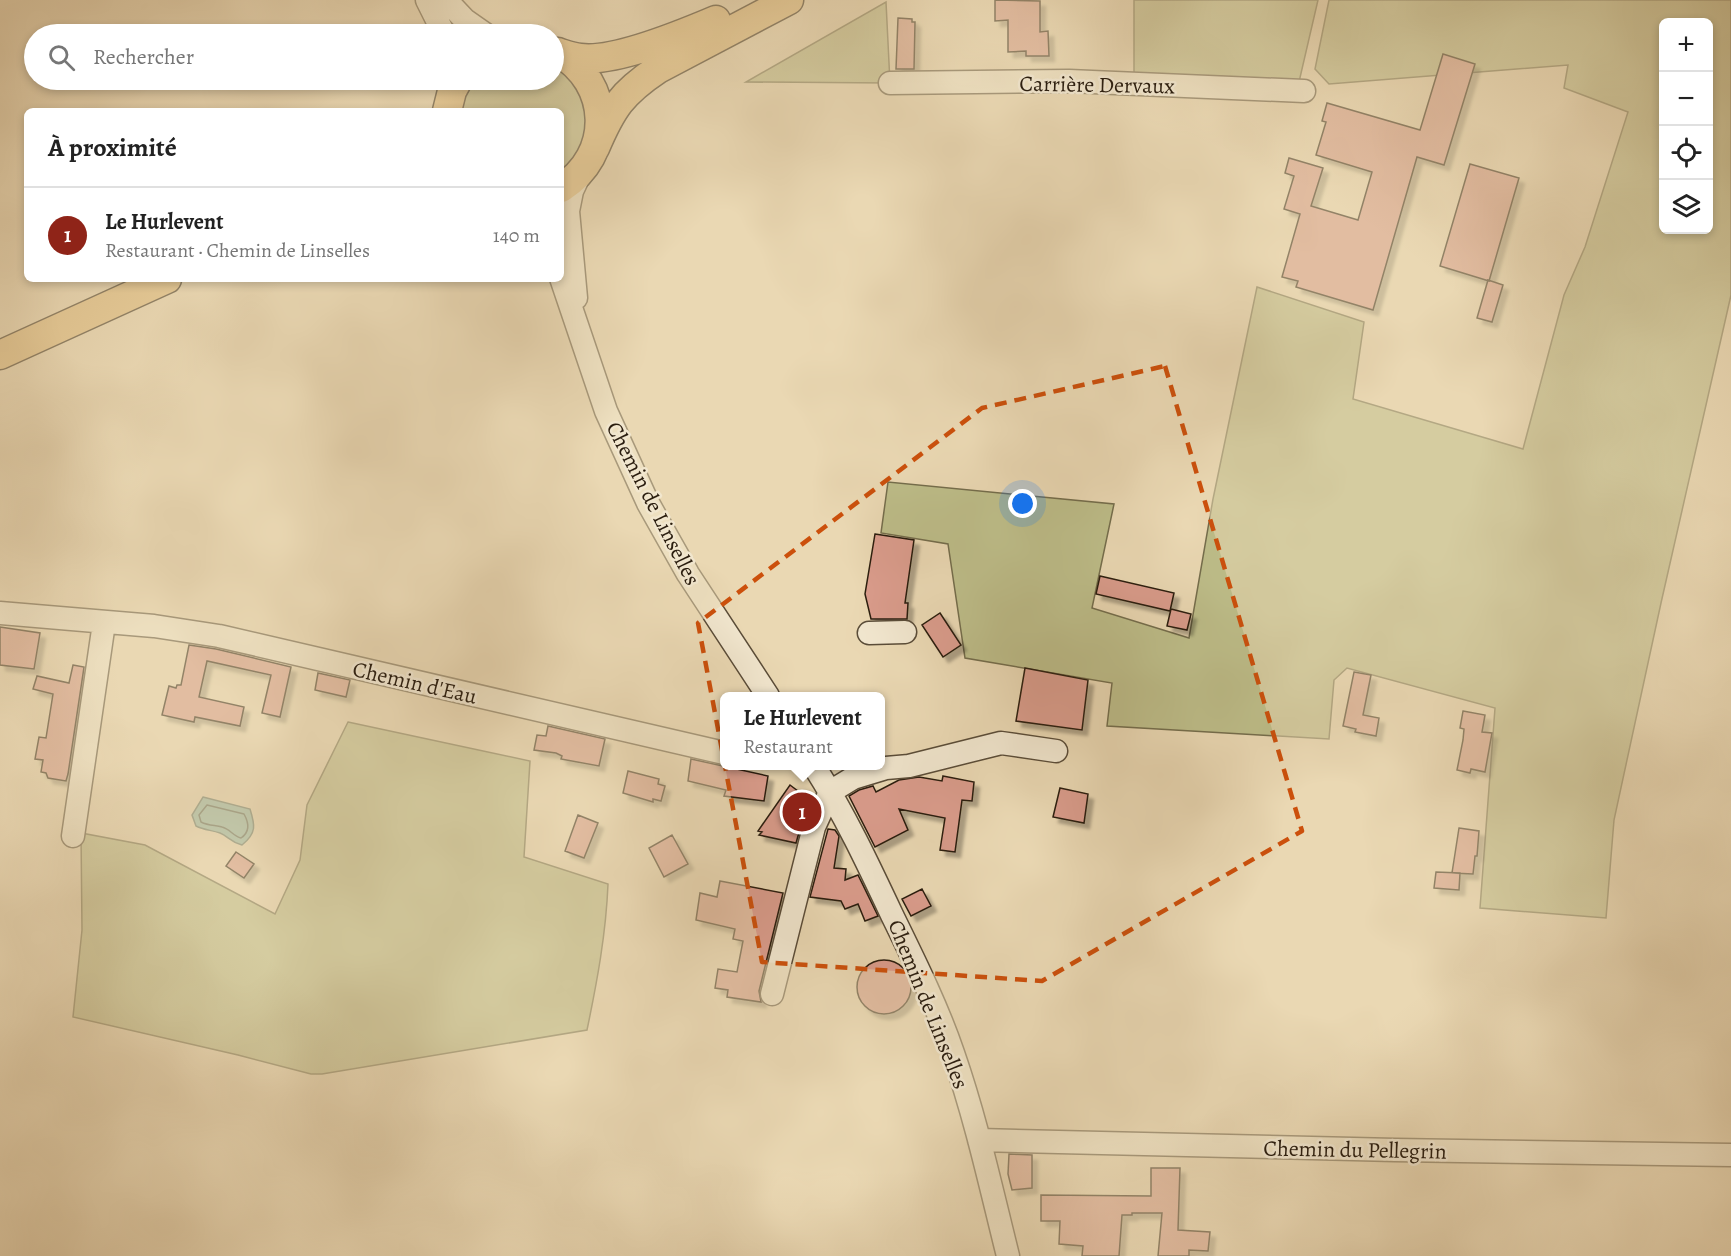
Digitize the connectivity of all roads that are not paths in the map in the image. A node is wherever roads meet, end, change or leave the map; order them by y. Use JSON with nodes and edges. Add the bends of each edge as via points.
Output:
{"nodes":[{"id":1,"x":427,"y":0,"type":"edge"},
{"id":2,"x":446,"y":0,"type":"edge"},
{"id":3,"x":765,"y":0,"type":"edge"},
{"id":4,"x":789,"y":0,"type":"edge"},
{"id":5,"x":439,"y":24,"type":"edge"},
{"id":6,"x":471,"y":24,"type":"edge"},
{"id":7,"x":564,"y":53,"type":"edge"},
{"id":8,"x":564,"y":57,"type":"edge"},
{"id":9,"x":890,"y":83,"type":"dead end"},
{"id":10,"x":1304,"y":91,"type":"dead end"},
{"id":11,"x":595,"y":148,"type":"junction"},
{"id":12,"x":571,"y":180,"type":"edge"},
{"id":13,"x":160,"y":282,"type":"edge"},
{"id":14,"x":562,"y":282,"type":"edge"},
{"id":15,"x":580,"y":330,"type":"junction"},
{"id":16,"x":0,"y":355,"type":"edge"},
{"id":17,"x":0,"y":614,"type":"edge"},
{"id":18,"x":104,"y":623,"type":"junction"},
{"id":19,"x":905,"y":632,"type":"dead end"},
{"id":20,"x":869,"y":633,"type":"dead end"},
{"id":21,"x":765,"y":692,"type":"edge"},
{"id":22,"x":1056,"y":751,"type":"dead end"},
{"id":23,"x":720,"y":752,"type":"edge"},
{"id":24,"x":885,"y":768,"type":"edge"},
{"id":25,"x":817,"y":770,"type":"edge"},
{"id":26,"x":879,"y":770,"type":"edge"},
{"id":27,"x":830,"y":792,"type":"junction"},
{"id":28,"x":73,"y":836,"type":"dead end"},
{"id":29,"x":772,"y":994,"type":"dead end"},
{"id":30,"x":980,"y":1140,"type":"junction"},
{"id":31,"x":1731,"y":1155,"type":"edge"},
{"id":32,"x":1008,"y":1256,"type":"edge"}],
"edges":[{"from":1,"to":5,"type":"street"},
{"from":2,"to":6,"type":"street"},
{"from":3,"to":7,"type":"main road","via":[[630,51],[594,59]]},
{"from":4,"to":11,"type":"main road","via":[[643,79],[611,113]]},
{"from":8,"to":11,"type":"main road","via":[[580,69],[595,93],[600,120]]},
{"from":9,"to":10,"type":"street","name":"Carrière Dervaux","via":[[1069,81]]},
{"from":11,"to":12,"type":"main road"},
{"from":12,"to":15,"type":"street","via":[[573,191],[568,211]]},
{"from":13,"to":16,"type":"main road"},
{"from":14,"to":15,"type":"street"},
{"from":15,"to":21,"type":"street","name":"Chemin de Linselles","via":[[606,411],[660,525]]},
{"from":17,"to":18,"type":"street","name":"Chemin d'Eau"},
{"from":18,"to":23,"type":"street","name":"Chemin d'Eau","via":[[219,636]]},
{"from":18,"to":28,"type":"street"},
{"from":19,"to":20,"type":"street"},
{"from":22,"to":24,"type":"street","via":[[1001,744]]},
{"from":25,"to":27,"type":"street","name":"Chemin de Linselles"},
{"from":26,"to":27,"type":"street","via":[[853,778]]},
{"from":27,"to":29,"type":"street","via":[[814,827]]},
{"from":27,"to":30,"type":"street","name":"Chemin de Linselles","via":[[933,1002],[953,1051]]},
{"from":30,"to":31,"type":"street","name":"Chemin du Pellegrin"},
{"from":30,"to":32,"type":"street","name":"Chemin de Linselles"}]}
